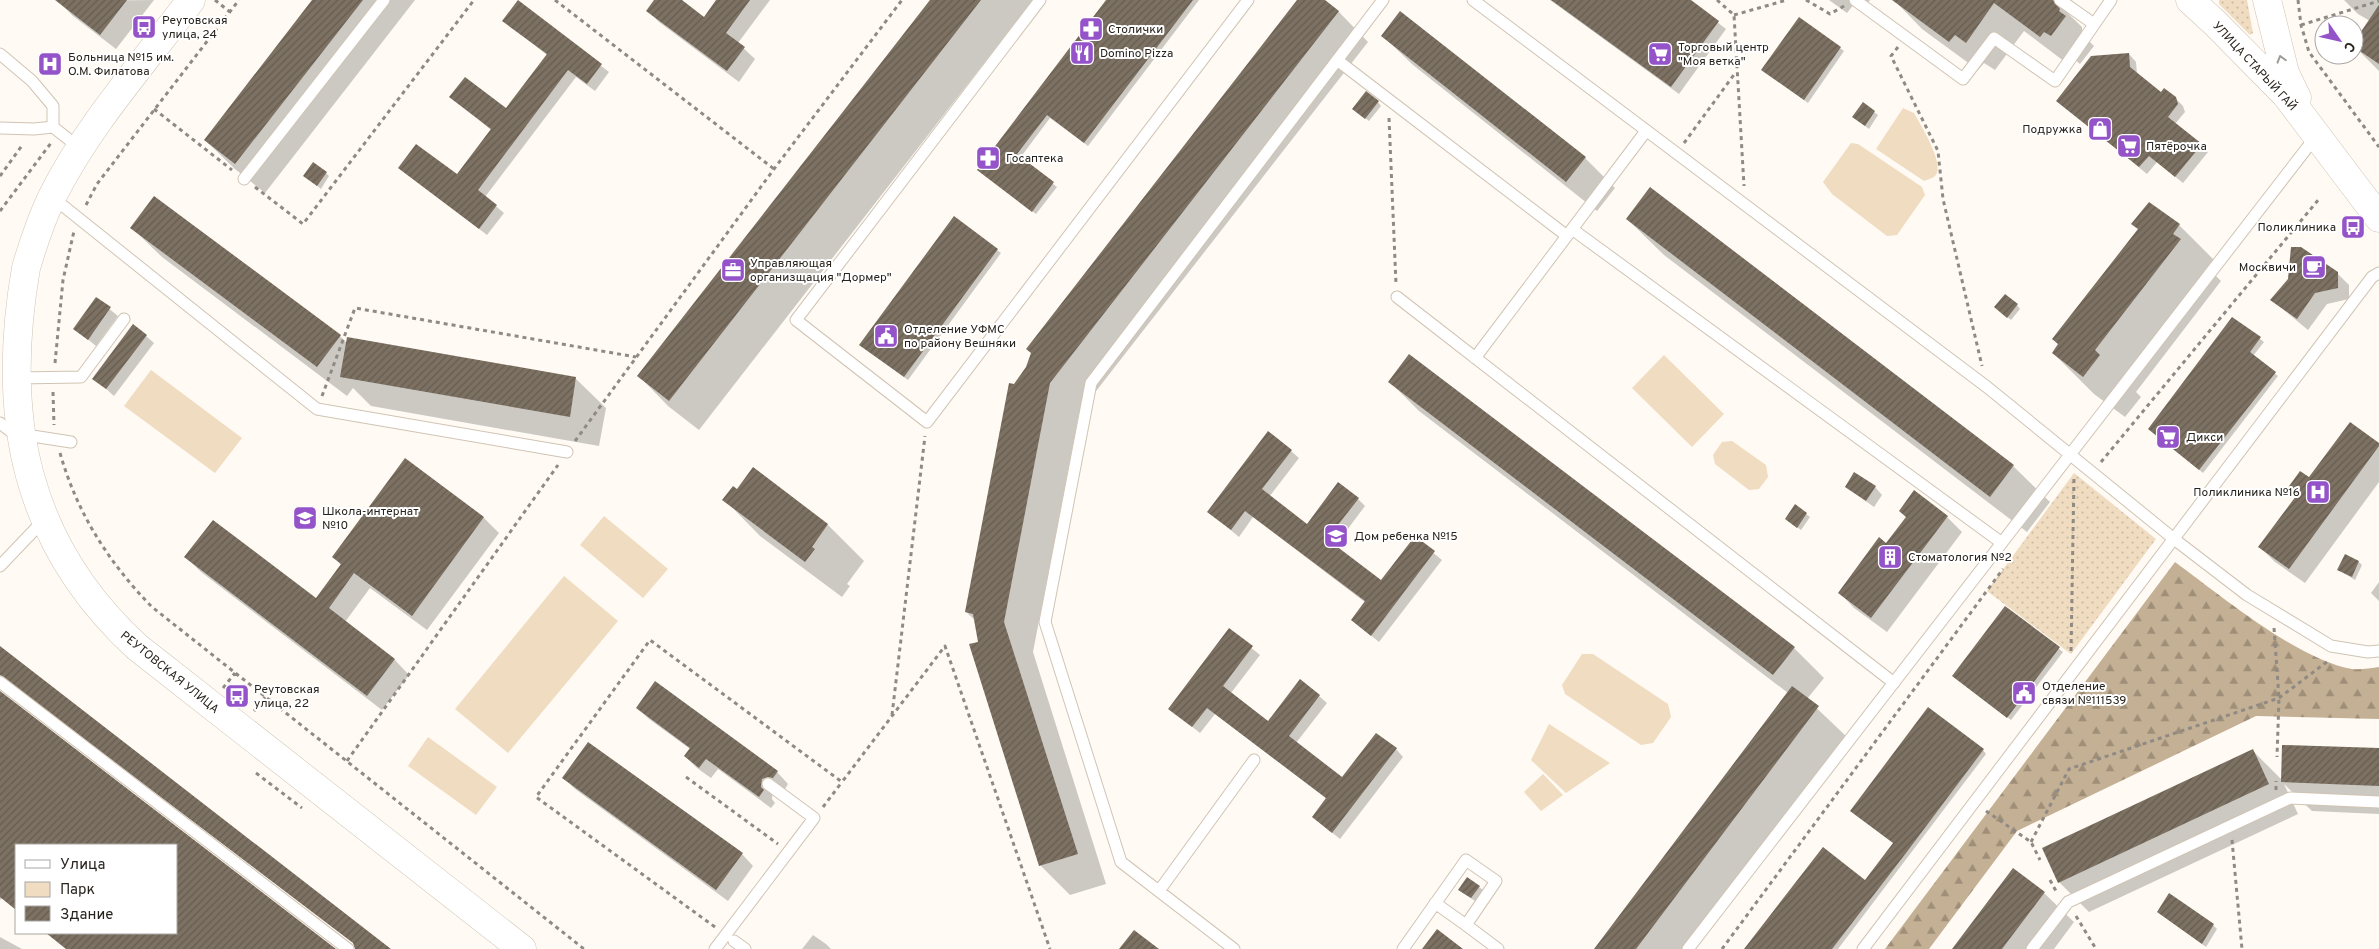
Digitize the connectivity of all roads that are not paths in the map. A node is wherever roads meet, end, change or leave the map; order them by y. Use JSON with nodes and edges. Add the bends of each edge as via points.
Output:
{"nodes":[{"id":1,"x":191,"y":0,"type":"edge"},
{"id":2,"x":384,"y":0,"type":"edge"},
{"id":3,"x":1040,"y":0,"type":"edge"},
{"id":4,"x":1248,"y":0,"type":"edge"},
{"id":5,"x":1383,"y":0,"type":"edge"},
{"id":6,"x":1473,"y":0,"type":"edge"},
{"id":7,"x":1855,"y":0,"type":"edge"},
{"id":8,"x":2060,"y":0,"type":"edge"},
{"id":9,"x":2111,"y":0,"type":"edge"},
{"id":10,"x":2190,"y":0,"type":"edge"},
{"id":11,"x":2267,"y":0,"type":"edge"},
{"id":12,"x":2094,"y":24,"type":"junction"},
{"id":13,"x":0,"y":54,"type":"edge"},
{"id":14,"x":1337,"y":60,"type":"junction"},
{"id":15,"x":53,"y":127,"type":"junction"},
{"id":16,"x":0,"y":128,"type":"edge"},
{"id":17,"x":1646,"y":131,"type":"junction"},
{"id":18,"x":2317,"y":135,"type":"junction"},
{"id":19,"x":80,"y":149,"type":"junction"},
{"id":20,"x":244,"y":179,"type":"road end"},
{"id":21,"x":52,"y":198,"type":"junction"},
{"id":22,"x":2379,"y":218,"type":"edge"},
{"id":23,"x":1570,"y":233,"type":"junction"},
{"id":24,"x":2379,"y":273,"type":"edge"},
{"id":25,"x":1397,"y":297,"type":"road end"},
{"id":26,"x":124,"y":319,"type":"dead end"},
{"id":27,"x":1475,"y":358,"type":"junction"},
{"id":28,"x":10,"y":378,"type":"junction"},
{"id":29,"x":7,"y":428,"type":"edge"},
{"id":30,"x":71,"y":442,"type":"dead end"},
{"id":31,"x":567,"y":452,"type":"road end"},
{"id":32,"x":2070,"y":455,"type":"junction"},
{"id":33,"x":41,"y":524,"type":"junction"},
{"id":34,"x":2174,"y":539,"type":"junction"},
{"id":35,"x":2002,"y":543,"type":"junction"},
{"id":36,"x":0,"y":566,"type":"edge"},
{"id":37,"x":2379,"y":650,"type":"edge"},
{"id":38,"x":0,"y":682,"type":"edge"},
{"id":39,"x":1894,"y":682,"type":"junction"},
{"id":40,"x":1254,"y":760,"type":"dead end"},
{"id":41,"x":768,"y":784,"type":"dead end"},
{"id":42,"x":2379,"y":802,"type":"edge"},
{"id":43,"x":1159,"y":891,"type":"junction"},
{"id":44,"x":1435,"y":903,"type":"junction"},
{"id":45,"x":1466,"y":925,"type":"junction"},
{"id":46,"x":730,"y":938,"type":"junction"},
{"id":47,"x":348,"y":949,"type":"edge"},
{"id":48,"x":522,"y":949,"type":"edge"},
{"id":49,"x":715,"y":949,"type":"edge"},
{"id":50,"x":745,"y":949,"type":"edge"},
{"id":51,"x":1234,"y":949,"type":"edge"},
{"id":52,"x":1403,"y":949,"type":"edge"},
{"id":53,"x":1498,"y":949,"type":"edge"},
{"id":54,"x":1688,"y":949,"type":"edge"},
{"id":55,"x":1863,"y":949,"type":"edge"},
{"id":56,"x":2032,"y":949,"type":"edge"}],
"edges":[{"from":1,"to":19,"type":"street","name":"РЕУТОВСКАЯ УЛИЦА","via":[[95,124]]},
{"from":2,"to":20,"type":"lane"},
{"from":3,"to":4,"type":"lane","via":[[796,320],[927,422]]},
{"from":5,"to":14,"type":"lane"},
{"from":6,"to":17,"type":"lane"},
{"from":7,"to":12,"type":"lane","via":[[1963,79],[1994,38],[2056,81]]},
{"from":8,"to":12,"type":"lane"},
{"from":9,"to":12,"type":"lane"},
{"from":10,"to":18,"type":"street","name":"УЛИЦА СТАРЫЙ ГАЙ","via":[[2273,82]]},
{"from":18,"to":11,"type":"street","name":"УЛИЦА СТАРЫЙ ГАЙ","one_way":true,"via":[[2285,73]]},
{"from":13,"to":15,"type":"lane","via":[[32,81],[53,106]]},
{"from":14,"to":23,"type":"lane"},
{"from":14,"to":43,"type":"lane","via":[[1091,383],[1046,622],[1121,862]]},
{"from":15,"to":16,"type":"lane"},
{"from":15,"to":19,"type":"lane"},
{"from":17,"to":23,"type":"lane"},
{"from":17,"to":32,"type":"lane","via":[[1987,387]]},
{"from":18,"to":22,"type":"street","name":"УЛИЦА СТАРЫЙ ГАЙ"},
{"from":18,"to":32,"type":"lane"},
{"from":19,"to":21,"type":"street","name":"РЕУТОВСКАЯ УЛИЦА"},
{"from":21,"to":28,"type":"street","name":"РЕУТОВСКАЯ УЛИЦА","via":[[31,251],[17,305]]},
{"from":21,"to":31,"type":"lane","via":[[317,409]]},
{"from":23,"to":27,"type":"lane"},
{"from":23,"to":35,"type":"lane"},
{"from":24,"to":34,"type":"lane"},
{"from":25,"to":27,"type":"lane"},
{"from":26,"to":28,"type":"lane","via":[[81,377]]},
{"from":27,"to":39,"type":"lane"},
{"from":28,"to":29,"type":"street","name":"РЕУТОВСКАЯ УЛИЦА"},
{"from":29,"to":30,"type":"lane"},
{"from":29,"to":33,"type":"street","name":"РЕУТОВСКАЯ УЛИЦА"},
{"from":32,"to":34,"type":"lane"},
{"from":32,"to":35,"type":"lane"},
{"from":33,"to":36,"type":"lane"},
{"from":33,"to":48,"type":"street","name":"РЕУТОВСКАЯ УЛИЦА","via":[[78,584],[114,627]]},
{"from":34,"to":37,"type":"lane","via":[[2247,595],[2331,646],[2368,652]]},
{"from":34,"to":55,"type":"lane"},
{"from":35,"to":39,"type":"lane"},
{"from":38,"to":47,"type":"lane"},
{"from":39,"to":54,"type":"lane"},
{"from":40,"to":43,"type":"lane"},
{"from":41,"to":46,"type":"lane","via":[[814,818]]},
{"from":42,"to":56,"type":"lane","via":[[2290,798],[2068,902]]},
{"from":43,"to":51,"type":"lane"},
{"from":44,"to":45,"type":"lane"},
{"from":44,"to":45,"type":"lane","via":[[1466,860],[1496,881]]},
{"from":44,"to":52,"type":"lane"},
{"from":45,"to":53,"type":"lane"},
{"from":46,"to":49,"type":"lane"},
{"from":46,"to":50,"type":"lane"}]}
